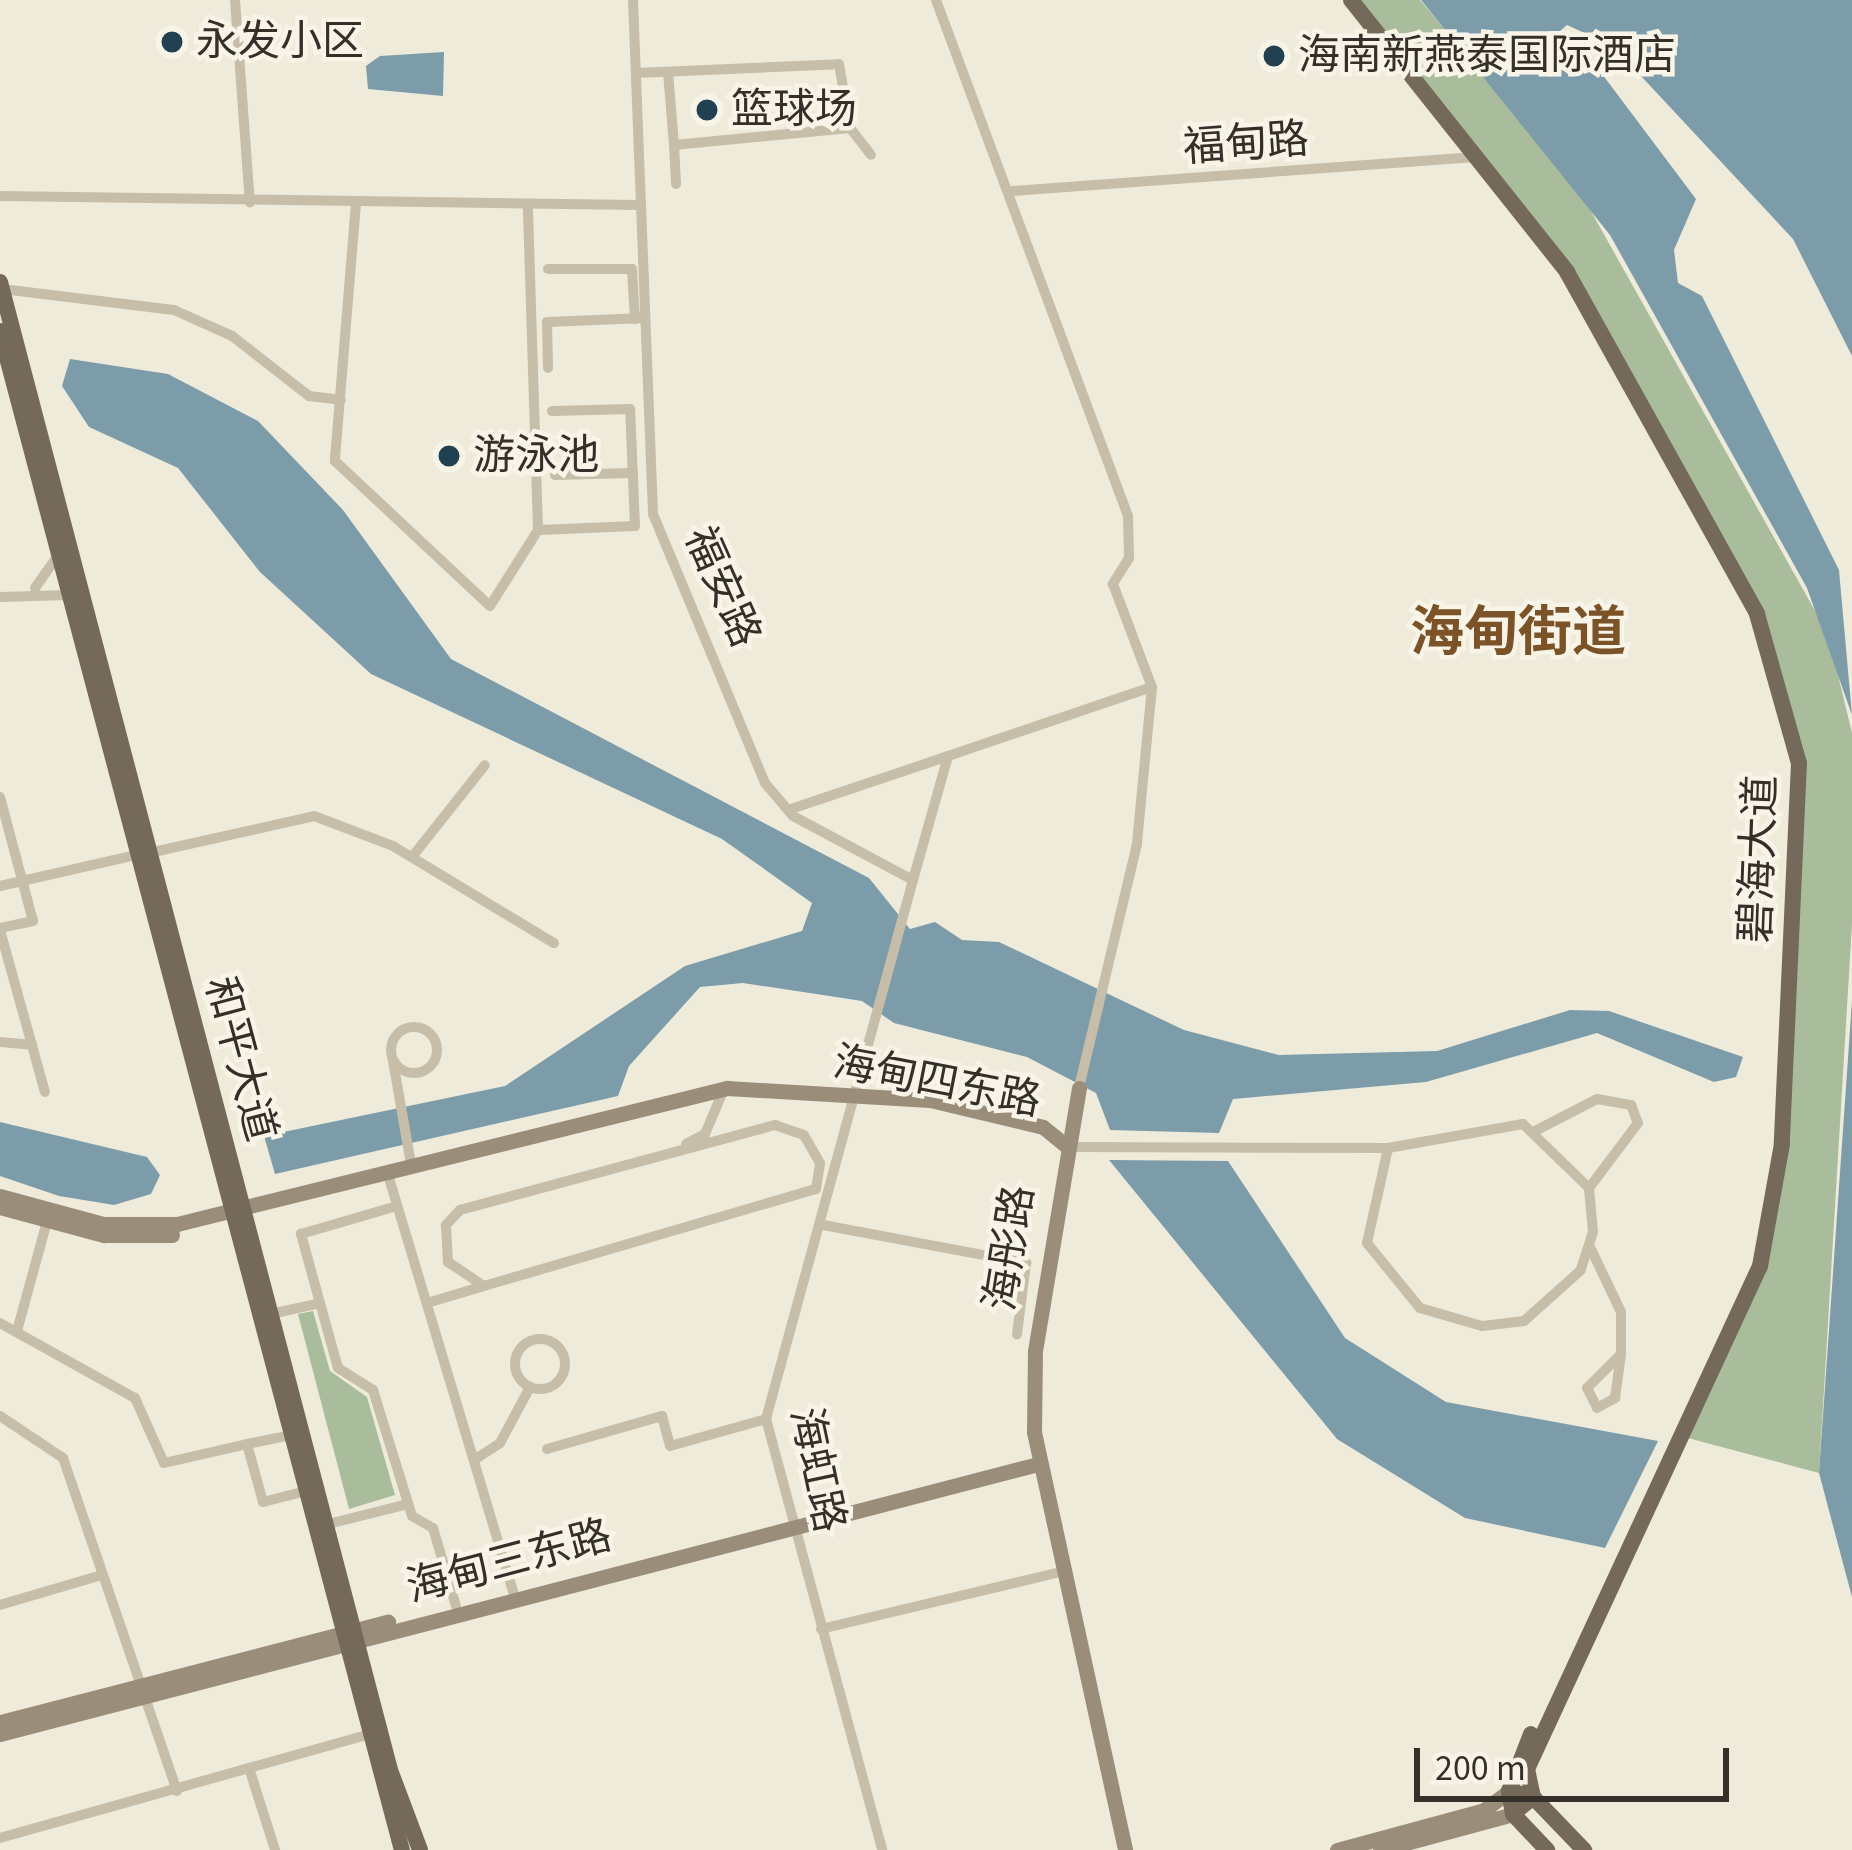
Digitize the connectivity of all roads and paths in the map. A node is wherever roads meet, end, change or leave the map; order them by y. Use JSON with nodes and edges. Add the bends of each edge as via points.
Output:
{"nodes":[{"id":1,"x":235,"y":0,"type":"edge"},
{"id":2,"x":633,"y":0,"type":"edge"},
{"id":3,"x":936,"y":0,"type":"edge"},
{"id":4,"x":1341,"y":0,"type":"edge"},
{"id":5,"x":1352,"y":0,"type":"edge"},
{"id":6,"x":668,"y":72,"type":"junction"},
{"id":7,"x":637,"y":73,"type":"junction"},
{"id":8,"x":850,"y":128,"type":"junction"},
{"id":9,"x":674,"y":145,"type":"junction"},
{"id":10,"x":871,"y":154,"type":"dead end"},
{"id":11,"x":1480,"y":157,"type":"junction"},
{"id":12,"x":676,"y":184,"type":"dead end"},
{"id":13,"x":1012,"y":191,"type":"junction"},
{"id":14,"x":0,"y":196,"type":"edge"},
{"id":15,"x":250,"y":202,"type":"junction"},
{"id":16,"x":356,"y":202,"type":"junction"},
{"id":17,"x":528,"y":204,"type":"junction"},
{"id":18,"x":640,"y":205,"type":"junction"},
{"id":19,"x":548,"y":269,"type":"dead end"},
{"id":20,"x":1,"y":286,"type":"edge"},
{"id":21,"x":640,"y":318,"type":"junction"},
{"id":22,"x":0,"y":331,"type":"edge"},
{"id":23,"x":548,"y":368,"type":"dead end"},
{"id":24,"x":340,"y":400,"type":"junction"},
{"id":25,"x":552,"y":411,"type":"dead end"},
{"id":26,"x":633,"y":473,"type":"junction"},
{"id":27,"x":555,"y":475,"type":"dead end"},
{"id":28,"x":538,"y":530,"type":"junction"},
{"id":29,"x":58,"y":554,"type":"junction"},
{"id":30,"x":35,"y":588,"type":"junction"},
{"id":31,"x":69,"y":595,"type":"junction"},
{"id":32,"x":0,"y":596,"type":"edge"},
{"id":33,"x":1152,"y":687,"type":"junction"},
{"id":34,"x":948,"y":756,"type":"junction"},
{"id":35,"x":485,"y":765,"type":"dead end"},
{"id":36,"x":0,"y":797,"type":"edge"},
{"id":37,"x":788,"y":810,"type":"junction"},
{"id":38,"x":138,"y":832,"type":"junction"},
{"id":39,"x":173,"y":843,"type":"junction"},
{"id":40,"x":143,"y":854,"type":"junction"},
{"id":41,"x":412,"y":857,"type":"junction"},
{"id":42,"x":110,"y":860,"type":"junction"},
{"id":43,"x":22,"y":880,"type":"junction"},
{"id":44,"x":913,"y":880,"type":"junction"},
{"id":45,"x":0,"y":886,"type":"edge"},
{"id":46,"x":0,"y":929,"type":"edge"},
{"id":47,"x":554,"y":943,"type":"dead end"},
{"id":48,"x":0,"y":1042,"type":"edge"},
{"id":49,"x":32,"y":1045,"type":"junction"},
{"id":50,"x":392,"y":1057,"type":"junction"},
{"id":51,"x":416,"y":1072,"type":"junction"},
{"id":52,"x":1079,"y":1088,"type":"joint"},
{"id":53,"x":45,"y":1092,"type":"dead end"},
{"id":54,"x":721,"y":1096,"type":"junction"},
{"id":55,"x":855,"y":1098,"type":"junction"},
{"id":56,"x":399,"y":1099,"type":"junction"},
{"id":57,"x":1537,"y":1130,"type":"junction"},
{"id":58,"x":1068,"y":1148,"type":"junction"},
{"id":59,"x":1381,"y":1148,"type":"junction"},
{"id":60,"x":667,"y":1153,"type":"junction"},
{"id":61,"x":411,"y":1164,"type":"junction"},
{"id":62,"x":389,"y":1178,"type":"junction"},
{"id":63,"x":837,"y":1182,"type":"junction"},
{"id":64,"x":1589,"y":1188,"type":"junction"},
{"id":65,"x":816,"y":1189,"type":"junction"},
{"id":66,"x":0,"y":1196,"type":"edge"},
{"id":67,"x":397,"y":1206,"type":"junction"},
{"id":68,"x":0,"y":1207,"type":"edge"},
{"id":69,"x":236,"y":1215,"type":"junction"},
{"id":70,"x":47,"y":1221,"type":"junction"},
{"id":71,"x":823,"y":1225,"type":"junction"},
{"id":72,"x":1590,"y":1246,"type":"junction"},
{"id":73,"x":484,"y":1286,"type":"junction"},
{"id":74,"x":320,"y":1303,"type":"junction"},
{"id":75,"x":427,"y":1303,"type":"junction"},
{"id":76,"x":271,"y":1314,"type":"junction"},
{"id":77,"x":0,"y":1323,"type":"edge"},
{"id":78,"x":17,"y":1331,"type":"junction"},
{"id":79,"x":1017,"y":1334,"type":"dead end"},
{"id":80,"x":1622,"y":1354,"type":"junction"},
{"id":81,"x":530,"y":1387,"type":"junction"},
{"id":82,"x":0,"y":1416,"type":"edge"},
{"id":83,"x":766,"y":1419,"type":"junction"},
{"id":84,"x":287,"y":1436,"type":"junction"},
{"id":85,"x":247,"y":1444,"type":"junction"},
{"id":86,"x":547,"y":1449,"type":"dead end"},
{"id":87,"x":474,"y":1460,"type":"junction"},
{"id":88,"x":1034,"y":1462,"type":"junction"},
{"id":89,"x":302,"y":1492,"type":"junction"},
{"id":90,"x":408,"y":1504,"type":"junction"},
{"id":91,"x":792,"y":1521,"type":"junction"},
{"id":92,"x":328,"y":1524,"type":"junction"},
{"id":93,"x":1058,"y":1573,"type":"junction"},
{"id":94,"x":102,"y":1575,"type":"junction"},
{"id":95,"x":513,"y":1592,"type":"junction"},
{"id":96,"x":0,"y":1605,"type":"edge"},
{"id":97,"x":456,"y":1606,"type":"junction"},
{"id":98,"x":821,"y":1629,"type":"junction"},
{"id":99,"x":348,"y":1637,"type":"junction"},
{"id":100,"x":142,"y":1691,"type":"junction"},
{"id":101,"x":0,"y":1722,"type":"edge"},
{"id":102,"x":0,"y":1734,"type":"edge"},
{"id":103,"x":364,"y":1736,"type":"junction"},
{"id":104,"x":250,"y":1771,"type":"junction"},
{"id":105,"x":177,"y":1791,"type":"junction"},
{"id":106,"x":1509,"y":1791,"type":"junction"},
{"id":107,"x":1533,"y":1797,"type":"junction"},
{"id":108,"x":1513,"y":1814,"type":"junction"},
{"id":109,"x":0,"y":1838,"type":"edge"},
{"id":110,"x":274,"y":1850,"type":"edge"},
{"id":111,"x":402,"y":1850,"type":"edge"},
{"id":112,"x":421,"y":1850,"type":"edge"},
{"id":113,"x":882,"y":1850,"type":"edge"},
{"id":114,"x":1122,"y":1850,"type":"edge"},
{"id":115,"x":1337,"y":1850,"type":"edge"},
{"id":116,"x":1379,"y":1850,"type":"edge"},
{"id":117,"x":1547,"y":1850,"type":"edge"},
{"id":118,"x":1584,"y":1850,"type":"edge"}],
"edges":[{"from":1,"to":15,"type":"street"},
{"from":2,"to":7,"type":"street","name":"福安路"},
{"from":3,"to":13,"type":"street"},
{"from":4,"to":11,"type":"main road","name":"碧海大道"},
{"from":5,"to":11,"type":"main road","name":"碧海大道"},
{"from":6,"to":7,"type":"street"},
{"from":6,"to":8,"type":"street","via":[[839,64]]},
{"from":6,"to":9,"type":"street"},
{"from":7,"to":18,"type":"street","name":"福安路"},
{"from":8,"to":9,"type":"street"},
{"from":8,"to":10,"type":"street"},
{"from":9,"to":12,"type":"street"},
{"from":11,"to":13,"type":"street","name":"福甸路"},
{"from":11,"to":106,"type":"main road","name":"碧海大道","via":[[1562,275],[1753,617],[1788,729],[1796,804],[1774,1141],[1750,1270]]},
{"from":11,"to":107,"type":"main road","name":"碧海大道","via":[[1558,258],[1757,614],[1794,727],[1801,794],[1782,1144],[1760,1266],[1527,1769]]},
{"from":13,"to":33,"type":"street","via":[[1085,424],[1128,516],[1130,558],[1113,584]]},
{"from":14,"to":15,"type":"street"},
{"from":15,"to":16,"type":"street"},
{"from":16,"to":17,"type":"street"},
{"from":16,"to":24,"type":"street"},
{"from":17,"to":18,"type":"street"},
{"from":17,"to":28,"type":"street"},
{"from":18,"to":21,"type":"street","name":"福安路"},
{"from":19,"to":21,"type":"street","via":[[632,269]]},
{"from":20,"to":24,"type":"street","via":[[174,310],[232,336],[309,396]]},
{"from":20,"to":38,"type":"main road","name":"和平大道"},
{"from":21,"to":23,"type":"street","via":[[547,322]]},
{"from":21,"to":37,"type":"street","name":"福安路","via":[[653,514],[766,783]]},
{"from":22,"to":29,"type":"main road","name":"和平大道"},
{"from":24,"to":28,"type":"street","via":[[335,461],[490,606]]},
{"from":25,"to":26,"type":"street","via":[[630,409]]},
{"from":26,"to":27,"type":"street"},
{"from":26,"to":28,"type":"street","via":[[635,526]]},
{"from":29,"to":30,"type":"street"},
{"from":29,"to":31,"type":"main road","name":"和平大道"},
{"from":30,"to":31,"type":"street"},
{"from":30,"to":32,"type":"street"},
{"from":31,"to":38,"type":"main road","name":"和平大道"},
{"from":33,"to":34,"type":"street"},
{"from":33,"to":52,"type":"street","via":[[1137,844]]},
{"from":34,"to":37,"type":"street"},
{"from":34,"to":44,"type":"street"},
{"from":35,"to":41,"type":"street"},
{"from":36,"to":43,"type":"street"},
{"from":37,"to":44,"type":"street","name":"福安路"},
{"from":38,"to":39,"type":"street"},
{"from":38,"to":40,"type":"main road","name":"和平大道"},
{"from":38,"to":42,"type":"street"},
{"from":39,"to":40,"type":"street"},
{"from":39,"to":41,"type":"street","via":[[314,816]]},
{"from":40,"to":42,"type":"street"},
{"from":40,"to":69,"type":"main road","name":"和平大道"},
{"from":41,"to":47,"type":"street"},
{"from":42,"to":43,"type":"street"},
{"from":43,"to":45,"type":"street"},
{"from":43,"to":46,"type":"street","via":[[33,921]]},
{"from":44,"to":55,"type":"street"},
{"from":46,"to":49,"type":"street"},
{"from":48,"to":49,"type":"street"},
{"from":49,"to":53,"type":"street"},
{"from":50,"to":51,"type":"street"},
{"from":50,"to":51,"type":"street","via":[[401,1030],[430,1032],[437,1053]]},
{"from":50,"to":56,"type":"street"},
{"from":51,"to":56,"type":"street"},
{"from":52,"to":58,"type":"main road","name":"海彤路"},
{"from":54,"to":55,"type":"main road","name":"海甸四东路"},
{"from":54,"to":60,"type":"street","via":[[705,1134]]},
{"from":54,"to":62,"type":"main road","name":"海甸四东路"},
{"from":55,"to":58,"type":"main road","name":"海甸四东路","via":[[982,1119]]},
{"from":55,"to":61,"type":"main road","name":"海甸四东路","via":[[692,1093]]},
{"from":55,"to":63,"type":"street","name":"海虹路"},
{"from":56,"to":61,"type":"street"},
{"from":57,"to":59,"type":"street","via":[[1490,1124]]},
{"from":57,"to":64,"type":"street"},
{"from":57,"to":64,"type":"street","via":[[1598,1100],[1631,1105],[1638,1124]]},
{"from":58,"to":59,"type":"street"},
{"from":58,"to":88,"type":"main road","name":"海彤路","via":[[1029,1358]]},
{"from":59,"to":72,"type":"street","via":[[1365,1217],[1375,1265],[1447,1321],[1507,1324],[1546,1310]]},
{"from":60,"to":65,"type":"street","via":[[795,1129],[820,1163]]},
{"from":60,"to":73,"type":"street","via":[[460,1210],[446,1225],[448,1262]]},
{"from":61,"to":69,"type":"main road","name":"海甸四东路"},
{"from":62,"to":67,"type":"street"},
{"from":62,"to":69,"type":"main road","name":"海甸四东路"},
{"from":63,"to":65,"type":"street"},
{"from":63,"to":71,"type":"street","name":"海虹路"},
{"from":64,"to":72,"type":"street"},
{"from":65,"to":73,"type":"street"},
{"from":66,"to":69,"type":"main road","name":"海甸四东路","via":[[113,1225]]},
{"from":67,"to":74,"type":"street","via":[[301,1234]]},
{"from":67,"to":75,"type":"street"},
{"from":68,"to":70,"type":"main road","name":"海甸四东路"},
{"from":69,"to":70,"type":"main road","name":"海甸四东路","via":[[134,1237]]},
{"from":69,"to":76,"type":"main road","name":"和平大道"},
{"from":69,"to":84,"type":"main road","name":"和平大道"},
{"from":70,"to":78,"type":"street"},
{"from":71,"to":79,"type":"street","via":[[1026,1263]]},
{"from":71,"to":83,"type":"street","name":"海虹路"},
{"from":72,"to":80,"type":"street","via":[[1615,1289]]},
{"from":73,"to":75,"type":"street"},
{"from":74,"to":76,"type":"street"},
{"from":74,"to":90,"type":"street","via":[[338,1368],[373,1390]]},
{"from":75,"to":87,"type":"street"},
{"from":76,"to":92,"type":"main road","name":"和平大道"},
{"from":77,"to":78,"type":"street"},
{"from":78,"to":85,"type":"street","via":[[135,1398],[164,1463]]},
{"from":80,"to":80,"type":"street","via":[[1587,1388],[1597,1408],[1616,1398]]},
{"from":81,"to":81,"type":"street","via":[[516,1358],[525,1343],[550,1340],[563,1373]]},
{"from":81,"to":87,"type":"street","via":[[500,1443]]},
{"from":82,"to":94,"type":"street","via":[[63,1458]]},
{"from":83,"to":86,"type":"street","via":[[670,1446],[662,1416]]},
{"from":83,"to":91,"type":"street","name":"海虹路"},
{"from":84,"to":85,"type":"street"},
{"from":84,"to":89,"type":"main road","name":"和平大道"},
{"from":85,"to":89,"type":"street","via":[[263,1502]]},
{"from":87,"to":95,"type":"street"},
{"from":88,"to":91,"type":"main road"},
{"from":88,"to":93,"type":"main road","name":"海彤路"},
{"from":89,"to":99,"type":"main road","name":"和平大道"},
{"from":90,"to":92,"type":"street"},
{"from":90,"to":97,"type":"street","via":[[433,1528]]},
{"from":91,"to":95,"type":"main road"},
{"from":91,"to":98,"type":"street","name":"海虹路"},
{"from":91,"to":99,"type":"main road","name":"海甸三东路"},
{"from":92,"to":99,"type":"main road","name":"和平大道"},
{"from":93,"to":98,"type":"street"},
{"from":93,"to":114,"type":"main road","name":"海彤路"},
{"from":94,"to":96,"type":"street"},
{"from":94,"to":100,"type":"street"},
{"from":95,"to":97,"type":"main road"},
{"from":97,"to":99,"type":"main road"},
{"from":98,"to":113,"type":"street","name":"海虹路"},
{"from":99,"to":100,"type":"main road"},
{"from":99,"to":103,"type":"main road","name":"和平大道"},
{"from":99,"to":112,"type":"main road","name":"和平大道"},
{"from":100,"to":101,"type":"main road"},
{"from":100,"to":102,"type":"main road"},
{"from":100,"to":105,"type":"street"},
{"from":103,"to":104,"type":"street"},
{"from":103,"to":111,"type":"main road","name":"和平大道"},
{"from":104,"to":105,"type":"street"},
{"from":104,"to":110,"type":"street"},
{"from":105,"to":109,"type":"street"},
{"from":106,"to":107,"type":"main road"},
{"from":106,"to":108,"type":"main road"},
{"from":106,"to":115,"type":"main road","via":[[1484,1810]]},
{"from":107,"to":108,"type":"main road"},
{"from":107,"to":118,"type":"main road"},
{"from":108,"to":116,"type":"main road"},
{"from":108,"to":117,"type":"main road"}]}
